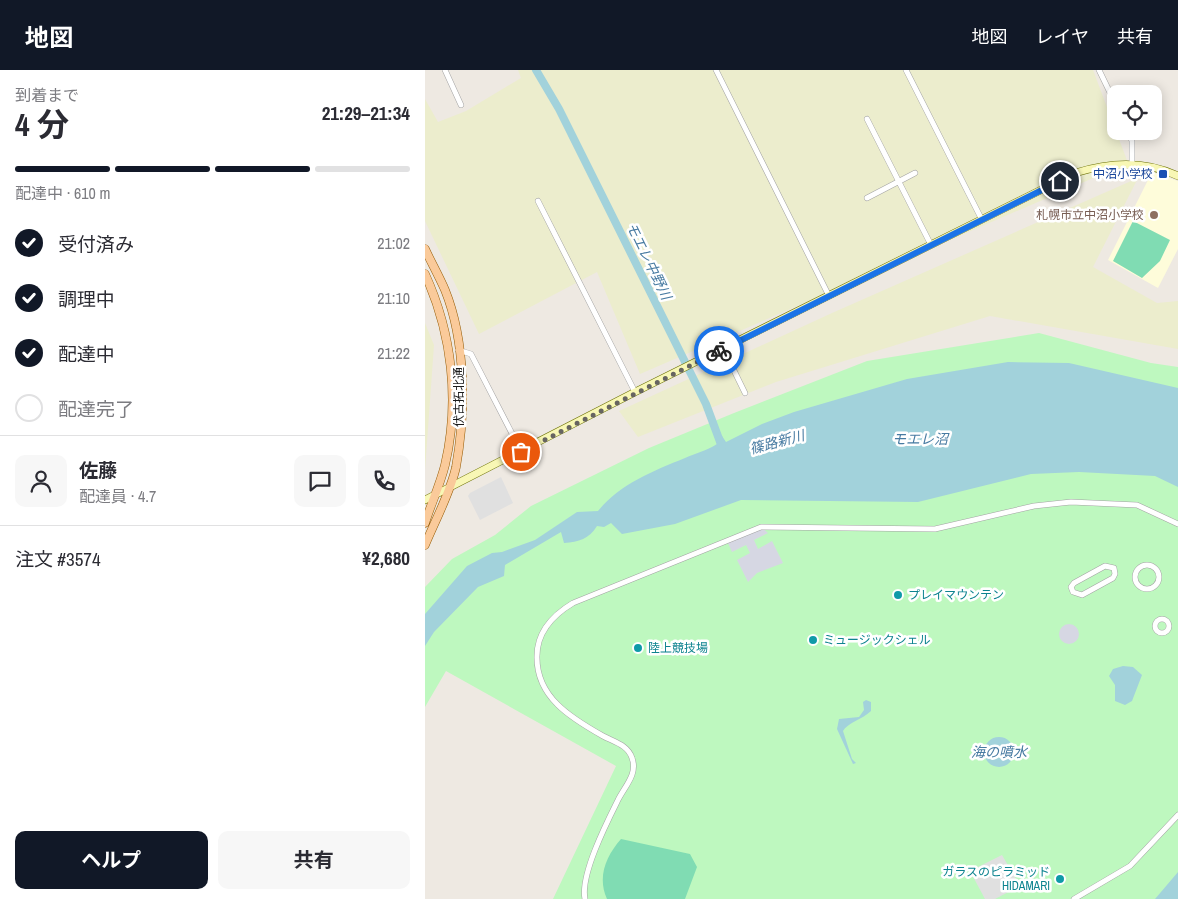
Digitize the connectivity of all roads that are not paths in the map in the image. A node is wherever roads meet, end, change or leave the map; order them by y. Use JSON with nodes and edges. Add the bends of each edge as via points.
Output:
{"nodes":[{"id":1,"x":445,"y":70,"type":"edge"},
{"id":2,"x":716,"y":70,"type":"edge"},
{"id":3,"x":906,"y":70,"type":"edge"},
{"id":4,"x":1099,"y":70,"type":"edge"},
{"id":5,"x":1107,"y":87,"type":"edge"},
{"id":6,"x":461,"y":105,"type":"dead end"},
{"id":7,"x":867,"y":119,"type":"dead end"},
{"id":8,"x":1132,"y":140,"type":"edge"},
{"id":9,"x":1132,"y":164,"type":"junction"},
{"id":10,"x":915,"y":173,"type":"dead end"},
{"id":11,"x":1178,"y":176,"type":"edge"},
{"id":12,"x":898,"y":181,"type":"junction"},
{"id":13,"x":867,"y":198,"type":"dead end"},
{"id":14,"x":538,"y":201,"type":"dead end"},
{"id":15,"x":982,"y":220,"type":"junction"},
{"id":16,"x":931,"y":245,"type":"junction"},
{"id":17,"x":425,"y":249,"type":"edge"},
{"id":18,"x":425,"y":274,"type":"edge"},
{"id":19,"x":829,"y":296,"type":"junction"},
{"id":20,"x":723,"y":348,"type":"junction"},
{"id":21,"x":458,"y":350,"type":"junction"},
{"id":22,"x":635,"y":392,"type":"junction"},
{"id":23,"x":745,"y":393,"type":"dead end"},
{"id":24,"x":521,"y":452,"type":"junction"},
{"id":25,"x":448,"y":488,"type":"junction"},
{"id":26,"x":435,"y":495,"type":"junction"},
{"id":27,"x":425,"y":500,"type":"edge"},
{"id":28,"x":425,"y":523,"type":"edge"},
{"id":29,"x":1178,"y":524,"type":"edge"},
{"id":30,"x":425,"y":544,"type":"edge"},
{"id":31,"x":1152,"y":588,"type":"joint"},
{"id":32,"x":1082,"y":595,"type":"joint"},
{"id":33,"x":1178,"y":815,"type":"edge"},
{"id":34,"x":585,"y":899,"type":"edge"},
{"id":35,"x":1074,"y":899,"type":"edge"}],
"edges":[{"from":1,"to":6,"type":"street"},
{"from":2,"to":19,"type":"street"},
{"from":3,"to":15,"type":"street"},
{"from":4,"to":5,"type":"street"},
{"from":7,"to":12,"type":"street"},
{"from":8,"to":9,"type":"street"},
{"from":9,"to":11,"type":"street","via":[[1165,170]]},
{"from":9,"to":15,"type":"street","via":[[1107,165],[1075,173]]},
{"from":10,"to":12,"type":"street"},
{"from":12,"to":13,"type":"street"},
{"from":12,"to":16,"type":"street"},
{"from":14,"to":22,"type":"street"},
{"from":15,"to":16,"type":"street"},
{"from":16,"to":19,"type":"street"},
{"from":17,"to":21,"type":"main road","name":"伏古拓北通","via":[[445,291]]},
{"from":18,"to":26,"type":"main road","name":"伏古拓北通","via":[[447,336],[452,380],[452,418],[445,465]]},
{"from":19,"to":20,"type":"street"},
{"from":20,"to":22,"type":"street"},
{"from":20,"to":23,"type":"street"},
{"from":21,"to":24,"type":"street","via":[[471,354]]},
{"from":21,"to":25,"type":"main road","name":"伏古拓北通","via":[[461,419],[456,468]]},
{"from":22,"to":24,"type":"street"},
{"from":24,"to":25,"type":"street"},
{"from":25,"to":26,"type":"street"},
{"from":25,"to":30,"type":"main road","name":"伏古拓北通"},
{"from":26,"to":27,"type":"street"},
{"from":26,"to":28,"type":"main road","name":"伏古拓北通"},
{"from":29,"to":34,"type":"street","via":[[1137,505],[1071,502],[1034,506],[935,529],[761,527],[573,603],[554,617],[541,635],[537,653],[540,680],[557,706],[623,746],[634,765],[633,775],[588,869],[584,881]]},
{"from":31,"to":31,"type":"street","via":[[1159,581],[1158,571],[1151,565],[1141,566],[1135,573],[1136,582],[1143,588]]},
{"from":32,"to":32,"type":"street","via":[[1113,578],[1114,568],[1105,566],[1074,583],[1071,587],[1073,592]]},
{"from":33,"to":35,"type":"street","via":[[1130,866]]}]}
